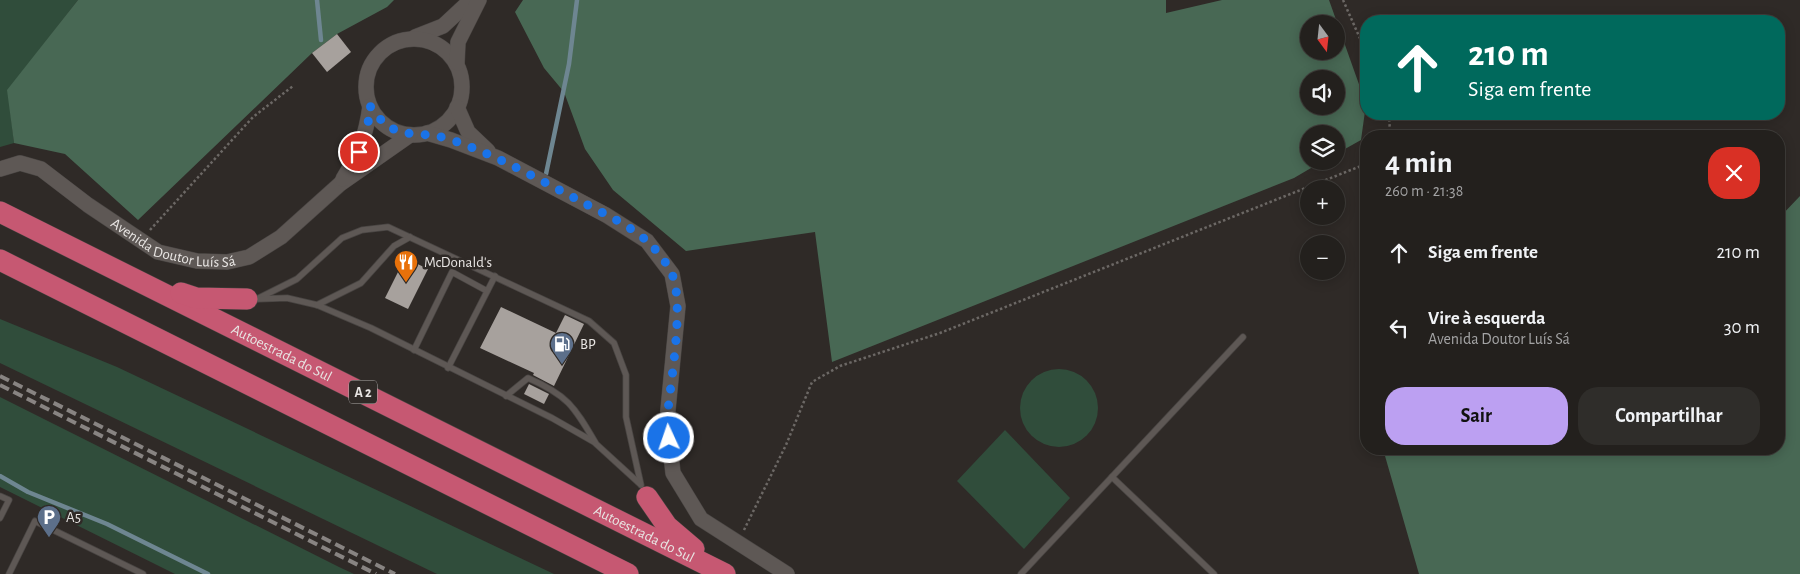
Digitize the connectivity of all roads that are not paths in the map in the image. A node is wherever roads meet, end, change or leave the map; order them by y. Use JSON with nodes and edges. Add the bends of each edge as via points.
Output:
{"nodes":[{"id":1,"x":470,"y":0,"type":"edge"},
{"id":2,"x":479,"y":0,"type":"edge"},
{"id":3,"x":412,"y":38,"type":"junction"},
{"id":4,"x":457,"y":63,"type":"junction"},
{"id":5,"x":370,"y":106,"type":"junction"},
{"id":6,"x":457,"y":107,"type":"junction"},
{"id":7,"x":426,"y":134,"type":"junction"},
{"id":8,"x":410,"y":135,"type":"junction"},
{"id":9,"x":498,"y":158,"type":"junction"},
{"id":10,"x":0,"y":169,"type":"edge"},
{"id":11,"x":340,"y":184,"type":"junction"},
{"id":12,"x":0,"y":212,"type":"edge"},
{"id":13,"x":410,"y":237,"type":"junction"},
{"id":14,"x":0,"y":260,"type":"edge"},
{"id":15,"x":495,"y":276,"type":"junction"},
{"id":16,"x":131,"y":277,"type":"junction"},
{"id":17,"x":487,"y":292,"type":"junction"},
{"id":18,"x":252,"y":299,"type":"junction"},
{"id":19,"x":317,"y":305,"type":"junction"},
{"id":20,"x":1243,"y":337,"type":"dead end"},
{"id":21,"x":414,"y":350,"type":"junction"},
{"id":22,"x":448,"y":368,"type":"junction"},
{"id":23,"x":506,"y":396,"type":"junction"},
{"id":24,"x":596,"y":444,"type":"junction"},
{"id":25,"x":1112,"y":478,"type":"junction"},
{"id":26,"x":644,"y":491,"type":"junction"},
{"id":27,"x":0,"y":496,"type":"edge"},
{"id":28,"x":2,"y":509,"type":"edge"},
{"id":29,"x":0,"y":518,"type":"edge"},
{"id":30,"x":9,"y":574,"type":"edge"},
{"id":31,"x":143,"y":574,"type":"edge"},
{"id":32,"x":628,"y":574,"type":"edge"},
{"id":33,"x":725,"y":574,"type":"edge"},
{"id":34,"x":731,"y":574,"type":"edge"},
{"id":35,"x":787,"y":574,"type":"edge"},
{"id":36,"x":1021,"y":574,"type":"edge"},
{"id":37,"x":1214,"y":574,"type":"edge"}],
"edges":[{"from":1,"to":3,"type":"street","via":[[443,26]]},
{"from":2,"to":4,"type":"street","via":[[458,42]]},
{"from":3,"to":4,"type":"street","via":[[429,40],[444,48]]},
{"from":3,"to":5,"type":"street","via":[[385,48],[371,66],[366,81]]},
{"from":4,"to":6,"type":"street","via":[[462,79],[462,98]]},
{"from":5,"to":8,"type":"street","via":[[379,120],[391,129]]},
{"from":5,"to":11,"type":"street","name":"Avenida Doutor Luís Sá","via":[[367,132]]},
{"from":6,"to":7,"type":"street","via":[[440,128]]},
{"from":6,"to":9,"type":"street","via":[[468,132]]},
{"from":7,"to":8,"type":"street"},
{"from":7,"to":9,"type":"street"},
{"from":8,"to":11,"type":"street","name":"Avenida Doutor Luís Sá"},
{"from":9,"to":35,"type":"street","via":[[606,215],[647,241],[672,274],[678,306],[667,420],[673,473],[701,519]]},
{"from":10,"to":11,"type":"street","name":"Avenida Doutor Luís Sá","via":[[20,163],[41,169],[158,252],[197,261],[227,262],[249,257],[281,236]]},
{"from":12,"to":16,"type":"highway","name":"Autoestrada do Sul","number":"A 2"},
{"from":13,"to":15,"type":"lane"},
{"from":13,"to":18,"type":"lane","via":[[388,227],[362,230],[342,238],[297,279]]},
{"from":13,"to":19,"type":"lane","via":[[394,246],[361,283]]},
{"from":14,"to":32,"type":"highway"},
{"from":15,"to":17,"type":"lane"},
{"from":15,"to":26,"type":"lane","via":[[589,321],[614,342],[626,375],[626,416]]},
{"from":16,"to":18,"type":"highway","via":[[196,298]]},
{"from":16,"to":33,"type":"highway","name":"Autoestrada do Sul","number":"A 2"},
{"from":17,"to":21,"type":"lane","via":[[452,272]]},
{"from":17,"to":22,"type":"lane"},
{"from":18,"to":19,"type":"lane","via":[[287,298]]},
{"from":19,"to":21,"type":"lane"},
{"from":20,"to":25,"type":"lane"},
{"from":21,"to":22,"type":"lane"},
{"from":22,"to":23,"type":"lane"},
{"from":23,"to":24,"type":"lane"},
{"from":23,"to":24,"type":"lane","via":[[528,378],[539,382],[575,407]]},
{"from":24,"to":26,"type":"lane"},
{"from":25,"to":36,"type":"lane"},
{"from":25,"to":37,"type":"lane"},
{"from":26,"to":34,"type":"highway","via":[[667,526],[696,551]]},
{"from":27,"to":28,"type":"lane","via":[[9,500]]},
{"from":28,"to":29,"type":"lane"},
{"from":30,"to":31,"type":"lane","via":[[35,520]]}]}
